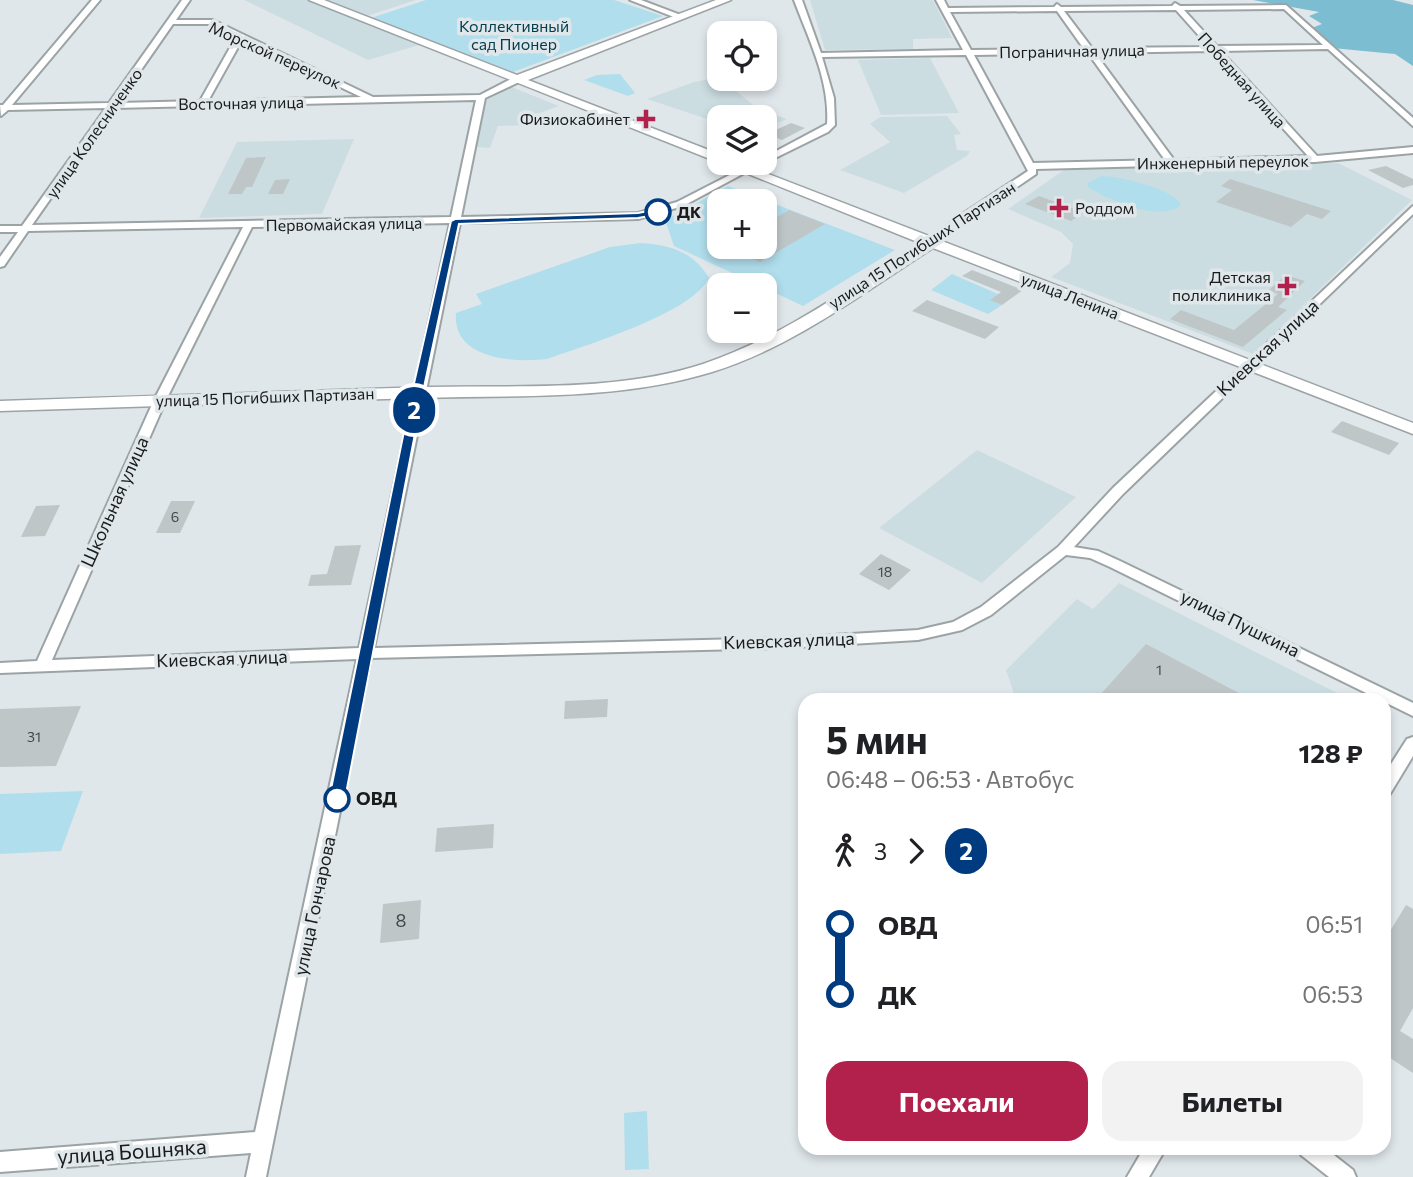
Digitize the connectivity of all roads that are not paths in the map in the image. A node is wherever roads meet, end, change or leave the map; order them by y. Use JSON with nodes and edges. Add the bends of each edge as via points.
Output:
{"nodes":[{"id":1,"x":96,"y":0,"type":"edge"},
{"id":2,"x":186,"y":0,"type":"edge"},
{"id":3,"x":314,"y":0,"type":"edge"},
{"id":4,"x":634,"y":0,"type":"edge"},
{"id":5,"x":726,"y":0,"type":"edge"},
{"id":6,"x":798,"y":0,"type":"edge"},
{"id":7,"x":940,"y":0,"type":"edge"},
{"id":8,"x":1054,"y":0,"type":"edge"},
{"id":9,"x":1170,"y":0,"type":"edge"},
{"id":10,"x":1060,"y":9,"type":"junction"},
{"id":11,"x":1177,"y":9,"type":"junction"},
{"id":12,"x":946,"y":10,"type":"junction"},
{"id":13,"x":682,"y":17,"type":"junction"},
{"id":14,"x":173,"y":22,"type":"junction"},
{"id":15,"x":241,"y":36,"type":"junction"},
{"id":16,"x":1328,"y":47,"type":"junction"},
{"id":17,"x":1214,"y":48,"type":"junction"},
{"id":18,"x":1090,"y":50,"type":"junction"},
{"id":19,"x":970,"y":53,"type":"junction"},
{"id":20,"x":817,"y":55,"type":"junction"},
{"id":21,"x":516,"y":80,"type":"junction"},
{"id":22,"x":481,"y":96,"type":"junction"},
{"id":23,"x":373,"y":100,"type":"junction"},
{"id":24,"x":202,"y":104,"type":"junction"},
{"id":25,"x":113,"y":105,"type":"junction"},
{"id":26,"x":2,"y":110,"type":"edge"},
{"id":27,"x":1413,"y":123,"type":"edge"},
{"id":28,"x":1413,"y":150,"type":"edge"},
{"id":29,"x":707,"y":154,"type":"edge"},
{"id":30,"x":777,"y":154,"type":"edge"},
{"id":31,"x":1315,"y":159,"type":"junction"},
{"id":32,"x":1172,"y":163,"type":"junction"},
{"id":33,"x":1032,"y":166,"type":"junction"},
{"id":34,"x":736,"y":175,"type":"edge"},
{"id":35,"x":774,"y":175,"type":"edge"},
{"id":36,"x":1413,"y":209,"type":"edge"},
{"id":37,"x":455,"y":221,"type":"junction"},
{"id":38,"x":248,"y":226,"type":"junction"},
{"id":39,"x":0,"y":229,"type":"edge"},
{"id":40,"x":25,"y":229,"type":"junction"},
{"id":41,"x":932,"y":242,"type":"junction"},
{"id":42,"x":0,"y":264,"type":"edge"},
{"id":43,"x":1250,"y":366,"type":"junction"},
{"id":44,"x":418,"y":392,"type":"junction"},
{"id":45,"x":160,"y":400,"type":"junction"},
{"id":46,"x":0,"y":406,"type":"edge"},
{"id":47,"x":1413,"y":429,"type":"edge"},
{"id":48,"x":1063,"y":550,"type":"junction"},
{"id":49,"x":367,"y":653,"type":"junction"},
{"id":50,"x":42,"y":667,"type":"junction"},
{"id":51,"x":0,"y":668,"type":"edge"},
{"id":52,"x":1379,"y":693,"type":"edge"},
{"id":53,"x":1391,"y":699,"type":"edge"},
{"id":54,"x":1413,"y":710,"type":"edge"},
{"id":55,"x":1413,"y":743,"type":"edge"},
{"id":56,"x":1391,"y":778,"type":"edge"},
{"id":57,"x":263,"y":1142,"type":"junction"},
{"id":58,"x":1151,"y":1155,"type":"edge"},
{"id":59,"x":1317,"y":1155,"type":"edge"},
{"id":60,"x":0,"y":1162,"type":"edge"},
{"id":61,"x":256,"y":1177,"type":"edge"},
{"id":62,"x":1137,"y":1177,"type":"edge"},
{"id":63,"x":1346,"y":1177,"type":"edge"}],
"edges":[{"from":1,"to":26,"type":"street"},
{"from":2,"to":14,"type":"street","name":"улица Колесниченко"},
{"from":3,"to":21,"type":"main road"},
{"from":4,"to":13,"type":"street"},
{"from":5,"to":13,"type":"main road"},
{"from":6,"to":20,"type":"street"},
{"from":7,"to":12,"type":"street","name":"улица 15 Погибших Партизан"},
{"from":8,"to":10,"type":"street"},
{"from":9,"to":11,"type":"street","name":"Победная улица"},
{"from":10,"to":11,"type":"street"},
{"from":10,"to":12,"type":"street"},
{"from":10,"to":18,"type":"street"},
{"from":11,"to":16,"type":"street","via":[[1286,7]]},
{"from":11,"to":17,"type":"street","name":"Победная улица"},
{"from":12,"to":19,"type":"street","name":"улица 15 Погибших Партизан"},
{"from":13,"to":21,"type":"main road"},
{"from":14,"to":15,"type":"street","name":"Морской переулок","via":[[210,22]]},
{"from":14,"to":25,"type":"street","name":"улица Колесниченко"},
{"from":15,"to":23,"type":"street","name":"Морской переулок"},
{"from":15,"to":24,"type":"street"},
{"from":16,"to":17,"type":"street","name":"Пограничная улица"},
{"from":16,"to":27,"type":"street"},
{"from":17,"to":18,"type":"street","name":"Пограничная улица"},
{"from":17,"to":31,"type":"street","name":"Победная улица"},
{"from":18,"to":19,"type":"street","name":"Пограничная улица"},
{"from":18,"to":32,"type":"street"},
{"from":19,"to":20,"type":"street","name":"Пограничная улица"},
{"from":19,"to":33,"type":"street","name":"улица 15 Погибших Партизан"},
{"from":20,"to":30,"type":"street","via":[[831,125]]},
{"from":21,"to":22,"type":"street"},
{"from":21,"to":29,"type":"main road"},
{"from":22,"to":23,"type":"street","name":"Восточная улица"},
{"from":22,"to":37,"type":"street","name":"улица Гончарова"},
{"from":23,"to":24,"type":"street","name":"Восточная улица"},
{"from":24,"to":25,"type":"street","name":"Восточная улица"},
{"from":25,"to":26,"type":"street","name":"Восточная улица"},
{"from":25,"to":40,"type":"street","name":"улица Колесниченко"},
{"from":28,"to":31,"type":"street","name":"Инженерный переулок"},
{"from":31,"to":32,"type":"street","name":"Инженерный переулок"},
{"from":32,"to":33,"type":"street","name":"Инженерный переулок"},
{"from":33,"to":41,"type":"street","name":"улица 15 Погибших Партизан","via":[[1033,172]]},
{"from":34,"to":37,"type":"street","name":"Первомайская улица","via":[[680,204],[638,216]]},
{"from":35,"to":41,"type":"main road","name":"улица Ленина"},
{"from":36,"to":43,"type":"street","name":"Киевская улица"},
{"from":37,"to":38,"type":"street","name":"Первомайская улица"},
{"from":37,"to":44,"type":"street","name":"улица Гончарова"},
{"from":38,"to":40,"type":"street","name":"Первомайская улица"},
{"from":38,"to":45,"type":"street","name":"Школьная улица"},
{"from":39,"to":40,"type":"street","name":"Первомайская улица"},
{"from":40,"to":42,"type":"street","name":"улица Колесниченко"},
{"from":41,"to":43,"type":"main road","name":"улица Ленина"},
{"from":41,"to":44,"type":"main road","name":"улица 15 Погибших Партизан","via":[[779,337],[705,369],[636,383]]},
{"from":43,"to":47,"type":"main road","name":"улица Ленина"},
{"from":43,"to":48,"type":"street","name":"Киевская улица"},
{"from":44,"to":45,"type":"main road","name":"улица 15 Погибших Партизан"},
{"from":44,"to":49,"type":"street","name":"улица Гончарова"},
{"from":45,"to":46,"type":"main road","name":"улица 15 Погибших Партизан"},
{"from":45,"to":50,"type":"street","name":"Школьная улица"},
{"from":48,"to":49,"type":"street","name":"Киевская улица","via":[[986,611],[957,626],[918,635],[783,643]]},
{"from":48,"to":52,"type":"street","name":"улица Пушкина","via":[[1093,554]]},
{"from":49,"to":50,"type":"street","name":"Киевская улица"},
{"from":49,"to":57,"type":"street","name":"улица Гончарова"},
{"from":50,"to":51,"type":"street","name":"Киевская улица"},
{"from":53,"to":54,"type":"street","name":"улица Пушкина"},
{"from":55,"to":56,"type":"street"},
{"from":57,"to":60,"type":"street","name":"улица Бошняка"},
{"from":57,"to":61,"type":"street","name":"улица Гончарова"},
{"from":58,"to":62,"type":"street"},
{"from":59,"to":63,"type":"street"}]}
